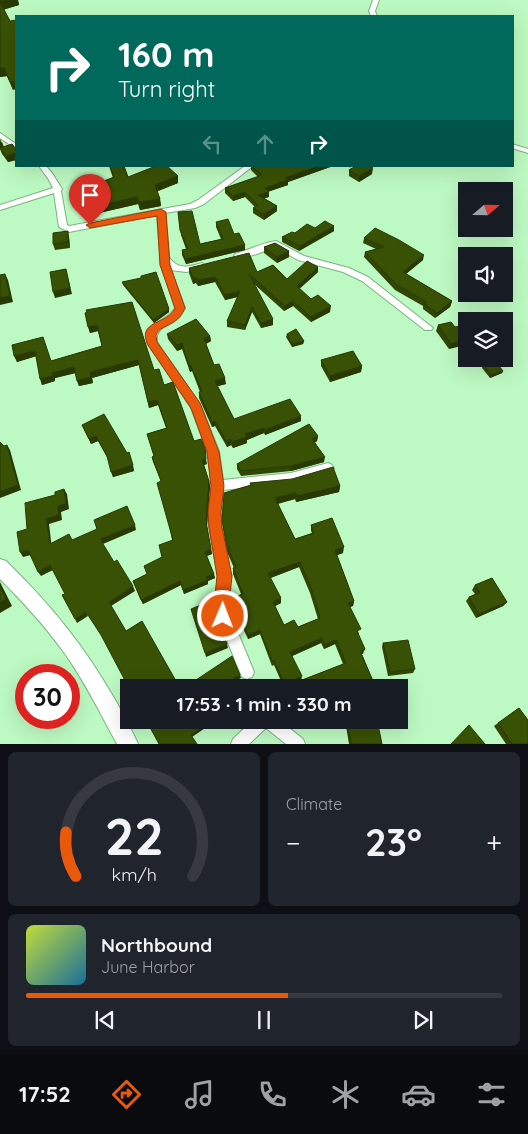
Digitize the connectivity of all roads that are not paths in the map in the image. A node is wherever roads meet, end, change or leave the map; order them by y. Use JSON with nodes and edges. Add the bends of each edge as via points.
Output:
{"nodes":[{"id":1,"x":376,"y":0,"type":"edge"},
{"id":2,"x":374,"y":15,"type":"edge"},
{"id":3,"x":0,"y":135,"type":"edge"},
{"id":4,"x":15,"y":146,"type":"edge"},
{"id":5,"x":514,"y":147,"type":"edge"},
{"id":6,"x":528,"y":151,"type":"edge"},
{"id":7,"x":43,"y":167,"type":"edge"},
{"id":8,"x":249,"y":167,"type":"edge"},
{"id":9,"x":58,"y":189,"type":"junction"},
{"id":10,"x":0,"y":208,"type":"edge"},
{"id":11,"x":161,"y":212,"type":"junction"},
{"id":12,"x":164,"y":257,"type":"junction"},
{"id":13,"x":225,"y":260,"type":"edge"},
{"id":14,"x":208,"y":264,"type":"edge"},
{"id":15,"x":428,"y":328,"type":"dead end"},
{"id":16,"x":328,"y":468,"type":"edge"},
{"id":17,"x":218,"y":486,"type":"junction"},
{"id":18,"x":0,"y":567,"type":"edge"},
{"id":19,"x":247,"y":672,"type":"dead end"},
{"id":20,"x":256,"y":729,"type":"edge"},
{"id":21,"x":278,"y":729,"type":"edge"},
{"id":22,"x":128,"y":744,"type":"edge"},
{"id":23,"x":238,"y":744,"type":"edge"},
{"id":24,"x":298,"y":744,"type":"edge"}],
"edges":[{"from":1,"to":2,"type":"street"},
{"from":3,"to":4,"type":"street"},
{"from":5,"to":6,"type":"street"},
{"from":7,"to":9,"type":"street","via":[[53,177]]},
{"from":8,"to":11,"type":"street","via":[[201,202]]},
{"from":9,"to":10,"type":"street"},
{"from":9,"to":11,"type":"street","via":[[60,218],[65,228]]},
{"from":11,"to":12,"type":"street"},
{"from":12,"to":14,"type":"street","via":[[176,269]]},
{"from":12,"to":17,"type":"street","via":[[166,272],[180,308],[172,320],[152,331],[152,343],[188,392],[199,414],[213,452]]},
{"from":13,"to":15,"type":"street","via":[[276,244],[302,258],[355,274]]},
{"from":16,"to":17,"type":"street","via":[[291,478]]},
{"from":17,"to":19,"type":"street","via":[[215,512],[224,576],[222,611]]},
{"from":18,"to":22,"type":"street","via":[[61,633],[90,675]]},
{"from":20,"to":23,"type":"street"},
{"from":21,"to":24,"type":"street"}]}
